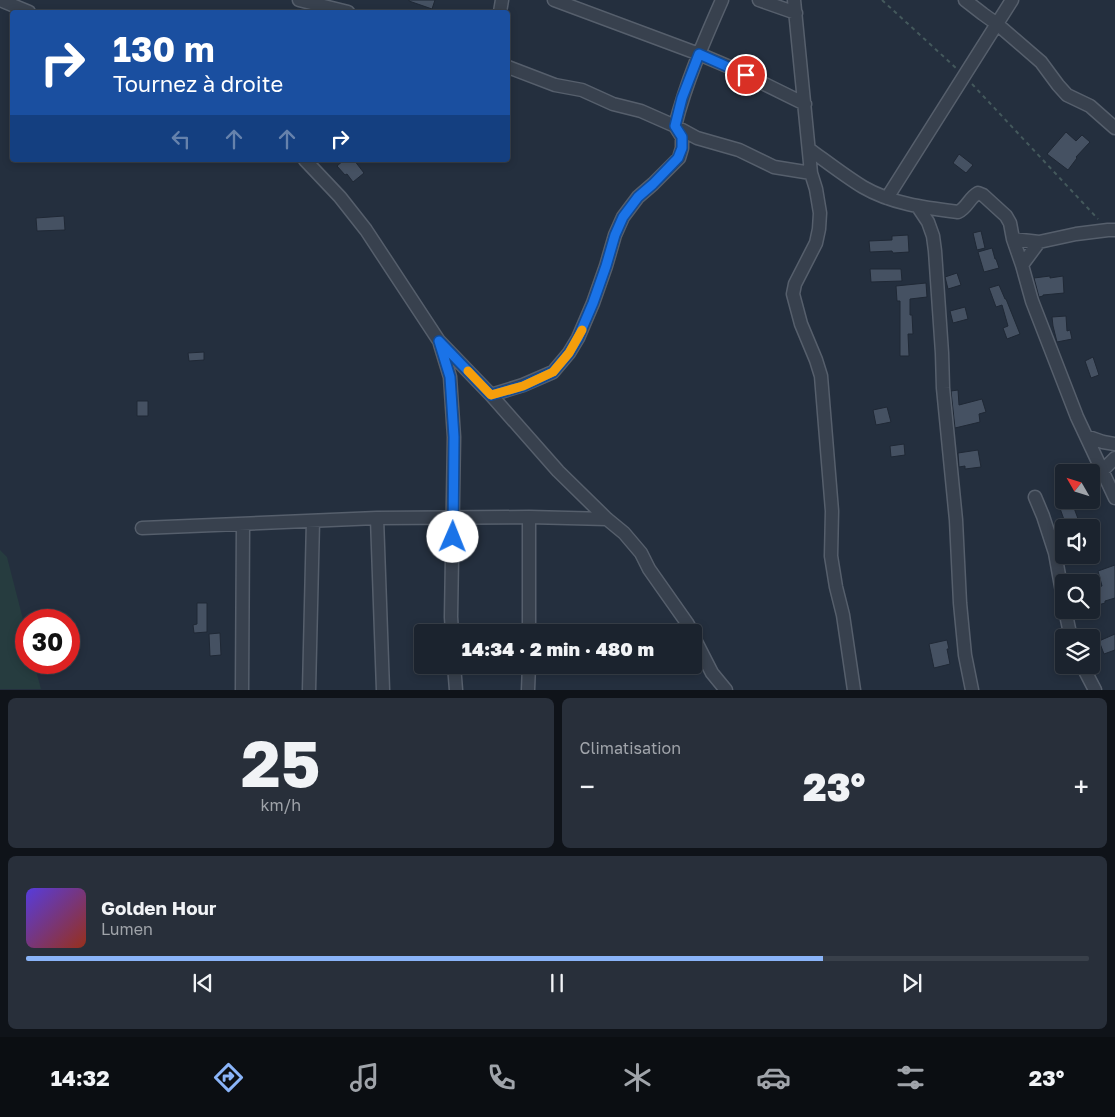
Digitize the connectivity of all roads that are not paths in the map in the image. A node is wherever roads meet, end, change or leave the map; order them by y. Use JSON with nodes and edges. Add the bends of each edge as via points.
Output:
{"nodes":[{"id":1,"x":0,"y":0,"type":"edge"},
{"id":2,"x":299,"y":0,"type":"edge"},
{"id":3,"x":554,"y":0,"type":"edge"},
{"id":4,"x":722,"y":0,"type":"edge"},
{"id":5,"x":759,"y":0,"type":"edge"},
{"id":6,"x":794,"y":0,"type":"edge"},
{"id":7,"x":965,"y":0,"type":"edge"},
{"id":8,"x":1012,"y":0,"type":"edge"},
{"id":9,"x":24,"y":10,"type":"edge"},
{"id":10,"x":340,"y":10,"type":"edge"},
{"id":11,"x":796,"y":13,"type":"junction"},
{"id":12,"x":997,"y":24,"type":"junction"},
{"id":13,"x":699,"y":54,"type":"junction"},
{"id":14,"x":510,"y":68,"type":"edge"},
{"id":15,"x":804,"y":104,"type":"junction"},
{"id":16,"x":675,"y":126,"type":"junction"},
{"id":17,"x":1115,"y":128,"type":"edge"},
{"id":18,"x":809,"y":149,"type":"junction"},
{"id":19,"x":307,"y":162,"type":"edge"},
{"id":20,"x":811,"y":173,"type":"junction"},
{"id":21,"x":887,"y":198,"type":"junction"},
{"id":22,"x":918,"y":207,"type":"junction"},
{"id":23,"x":1112,"y":230,"type":"edge"},
{"id":24,"x":1013,"y":239,"type":"junction"},
{"id":25,"x":1039,"y":242,"type":"junction"},
{"id":26,"x":1022,"y":265,"type":"junction"},
{"id":27,"x":439,"y":341,"type":"junction"},
{"id":28,"x":491,"y":395,"type":"junction"},
{"id":29,"x":1086,"y":436,"type":"junction"},
{"id":30,"x":1115,"y":444,"type":"edge"},
{"id":31,"x":1115,"y":458,"type":"edge"},
{"id":32,"x":1102,"y":471,"type":"junction"},
{"id":33,"x":1035,"y":496,"type":"dead end"},
{"id":34,"x":1115,"y":498,"type":"edge"},
{"id":35,"x":529,"y":517,"type":"junction"},
{"id":36,"x":378,"y":518,"type":"junction"},
{"id":37,"x":453,"y":518,"type":"junction"},
{"id":38,"x":607,"y":519,"type":"junction"},
{"id":39,"x":313,"y":521,"type":"junction"},
{"id":40,"x":243,"y":525,"type":"junction"},
{"id":41,"x":142,"y":528,"type":"dead end"},
{"id":42,"x":1059,"y":574,"type":"edge"},
{"id":43,"x":451,"y":624,"type":"edge"},
{"id":44,"x":529,"y":624,"type":"edge"},
{"id":45,"x":688,"y":624,"type":"edge"},
{"id":46,"x":702,"y":653,"type":"edge"},
{"id":47,"x":455,"y":674,"type":"edge"},
{"id":48,"x":529,"y":674,"type":"edge"},
{"id":49,"x":1087,"y":674,"type":"edge"},
{"id":50,"x":242,"y":690,"type":"edge"},
{"id":51,"x":309,"y":690,"type":"edge"},
{"id":52,"x":383,"y":690,"type":"edge"},
{"id":53,"x":456,"y":690,"type":"edge"},
{"id":54,"x":528,"y":690,"type":"edge"},
{"id":55,"x":726,"y":690,"type":"edge"},
{"id":56,"x":854,"y":690,"type":"edge"},
{"id":57,"x":972,"y":690,"type":"edge"},
{"id":58,"x":1095,"y":690,"type":"edge"}],
"edges":[{"from":1,"to":9,"type":"street"},
{"from":2,"to":10,"type":"street"},
{"from":3,"to":13,"type":"street"},
{"from":4,"to":13,"type":"street"},
{"from":5,"to":11,"type":"street"},
{"from":6,"to":11,"type":"street"},
{"from":7,"to":12,"type":"street"},
{"from":8,"to":12,"type":"street"},
{"from":11,"to":15,"type":"street"},
{"from":12,"to":17,"type":"street","via":[[1041,62],[1067,95],[1090,106]]},
{"from":12,"to":21,"type":"street"},
{"from":13,"to":15,"type":"street"},
{"from":13,"to":16,"type":"street"},
{"from":14,"to":16,"type":"street","via":[[555,85],[582,90]]},
{"from":15,"to":18,"type":"street"},
{"from":16,"to":20,"type":"street","via":[[697,138],[740,150],[774,167]]},
{"from":16,"to":28,"type":"street","via":[[682,137],[678,158],[638,197],[623,217],[593,303],[569,353],[553,372],[523,386]]},
{"from":18,"to":20,"type":"street"},
{"from":18,"to":21,"type":"street","via":[[864,188]]},
{"from":19,"to":27,"type":"street","via":[[366,230]]},
{"from":20,"to":56,"type":"street","via":[[820,213],[819,230],[793,294],[821,376],[832,503],[831,556]]},
{"from":21,"to":22,"type":"street"},
{"from":22,"to":24,"type":"street","via":[[958,212],[978,192],[1006,216]]},
{"from":22,"to":57,"type":"street","via":[[928,222],[935,251],[942,388],[956,520],[965,655]]},
{"from":23,"to":25,"type":"street"},
{"from":24,"to":25,"type":"street"},
{"from":24,"to":26,"type":"street"},
{"from":25,"to":26,"type":"street"},
{"from":26,"to":29,"type":"street","via":[[1032,301]]},
{"from":27,"to":28,"type":"street"},
{"from":27,"to":37,"type":"street","via":[[450,377],[454,437]]},
{"from":28,"to":38,"type":"street"},
{"from":29,"to":30,"type":"street"},
{"from":29,"to":32,"type":"street"},
{"from":31,"to":32,"type":"street"},
{"from":32,"to":34,"type":"street"},
{"from":33,"to":42,"type":"street","via":[[1055,553]]},
{"from":35,"to":37,"type":"street"},
{"from":35,"to":38,"type":"street"},
{"from":35,"to":44,"type":"street"},
{"from":36,"to":37,"type":"street"},
{"from":36,"to":39,"type":"street"},
{"from":36,"to":52,"type":"street"},
{"from":37,"to":43,"type":"street"},
{"from":38,"to":45,"type":"street","via":[[641,553]]},
{"from":39,"to":40,"type":"street"},
{"from":39,"to":51,"type":"street"},
{"from":40,"to":41,"type":"street"},
{"from":40,"to":50,"type":"street"},
{"from":46,"to":55,"type":"street"},
{"from":47,"to":53,"type":"street"},
{"from":48,"to":54,"type":"street"},
{"from":49,"to":58,"type":"street"}]}
